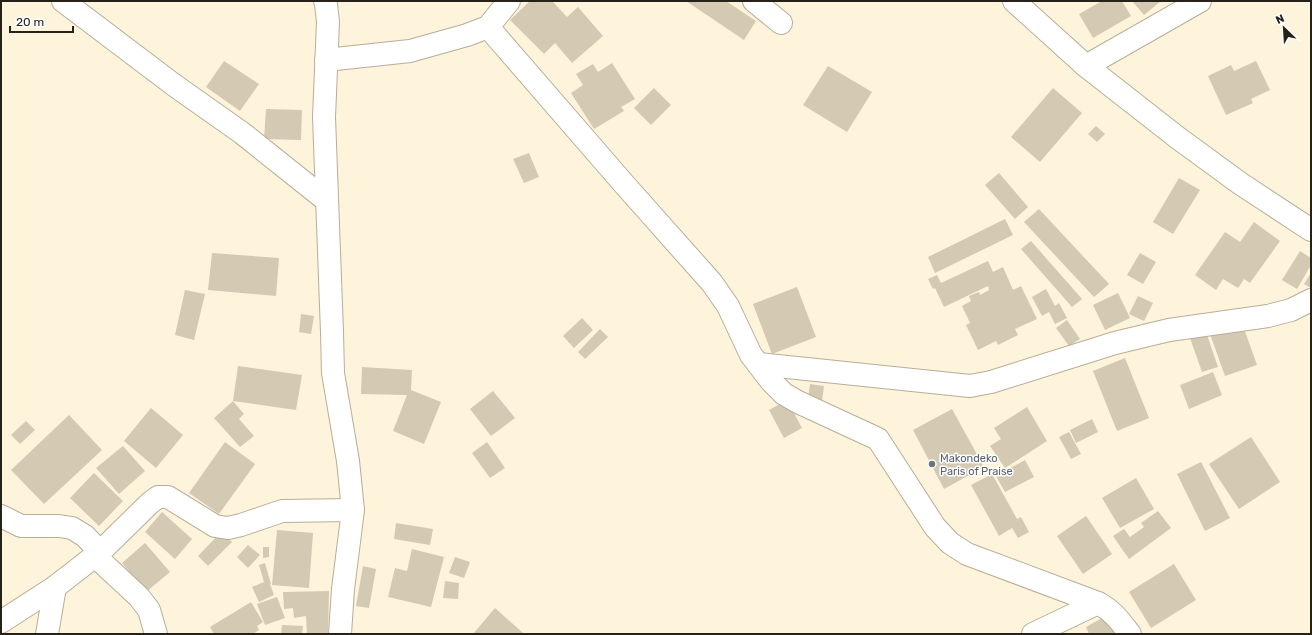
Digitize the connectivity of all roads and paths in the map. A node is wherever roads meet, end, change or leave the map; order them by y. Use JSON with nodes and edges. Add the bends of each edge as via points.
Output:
{"nodes":[{"id":1,"x":63,"y":1,"type":"edge"},
{"id":2,"x":509,"y":1,"type":"edge"},
{"id":3,"x":754,"y":1,"type":"edge"},
{"id":4,"x":1014,"y":1,"type":"edge"},
{"id":5,"x":1200,"y":1,"type":"edge"},
{"id":6,"x":326,"y":2,"type":"edge"},
{"id":7,"x":782,"y":23,"type":"dead end"},
{"id":8,"x":488,"y":26,"type":"junction"},
{"id":9,"x":326,"y":60,"type":"junction"},
{"id":10,"x":1086,"y":66,"type":"junction"},
{"id":11,"x":326,"y":200,"type":"junction"},
{"id":12,"x":1311,"y":230,"type":"edge"},
{"id":13,"x":1311,"y":300,"type":"edge"},
{"id":14,"x":758,"y":364,"type":"junction"},
{"id":15,"x":353,"y":510,"type":"junction"},
{"id":16,"x":1,"y":516,"type":"edge"},
{"id":17,"x":98,"y":554,"type":"junction"},
{"id":18,"x":56,"y":586,"type":"junction"},
{"id":19,"x":1098,"y":603,"type":"junction"},
{"id":20,"x":1,"y":622,"type":"edge"},
{"id":21,"x":47,"y":634,"type":"edge"},
{"id":22,"x":156,"y":634,"type":"edge"},
{"id":23,"x":340,"y":634,"type":"edge"},
{"id":24,"x":1033,"y":634,"type":"edge"},
{"id":25,"x":1130,"y":634,"type":"edge"}],
"edges":[{"from":1,"to":11,"type":"street","via":[[242,133]]},
{"from":2,"to":8,"type":"street"},
{"from":3,"to":7,"type":"street"},
{"from":4,"to":10,"type":"street"},
{"from":5,"to":10,"type":"street"},
{"from":6,"to":9,"type":"street"},
{"from":8,"to":9,"type":"street","via":[[467,35],[410,51]]},
{"from":8,"to":14,"type":"street","via":[[712,283],[728,306],[751,355]]},
{"from":9,"to":11,"type":"street"},
{"from":10,"to":12,"type":"street","via":[[1178,138]]},
{"from":11,"to":15,"type":"street","via":[[332,373],[348,461]]},
{"from":13,"to":14,"type":"street","via":[[1291,310],[1268,316],[1161,332],[1115,343],[991,382],[970,386]]},
{"from":14,"to":19,"type":"street","via":[[784,394],[878,439],[935,527],[950,543],[967,554]]},
{"from":15,"to":17,"type":"street","via":[[282,511],[228,528],[215,526],[168,497],[158,497]]},
{"from":15,"to":23,"type":"street"},
{"from":16,"to":17,"type":"street","via":[[21,526],[72,528],[85,536]]},
{"from":17,"to":18,"type":"street"},
{"from":17,"to":22,"type":"street","via":[[149,610]]},
{"from":18,"to":20,"type":"street"},
{"from":18,"to":21,"type":"street"},
{"from":19,"to":24,"type":"street"},
{"from":19,"to":25,"type":"street","via":[[1109,609]]}]}
